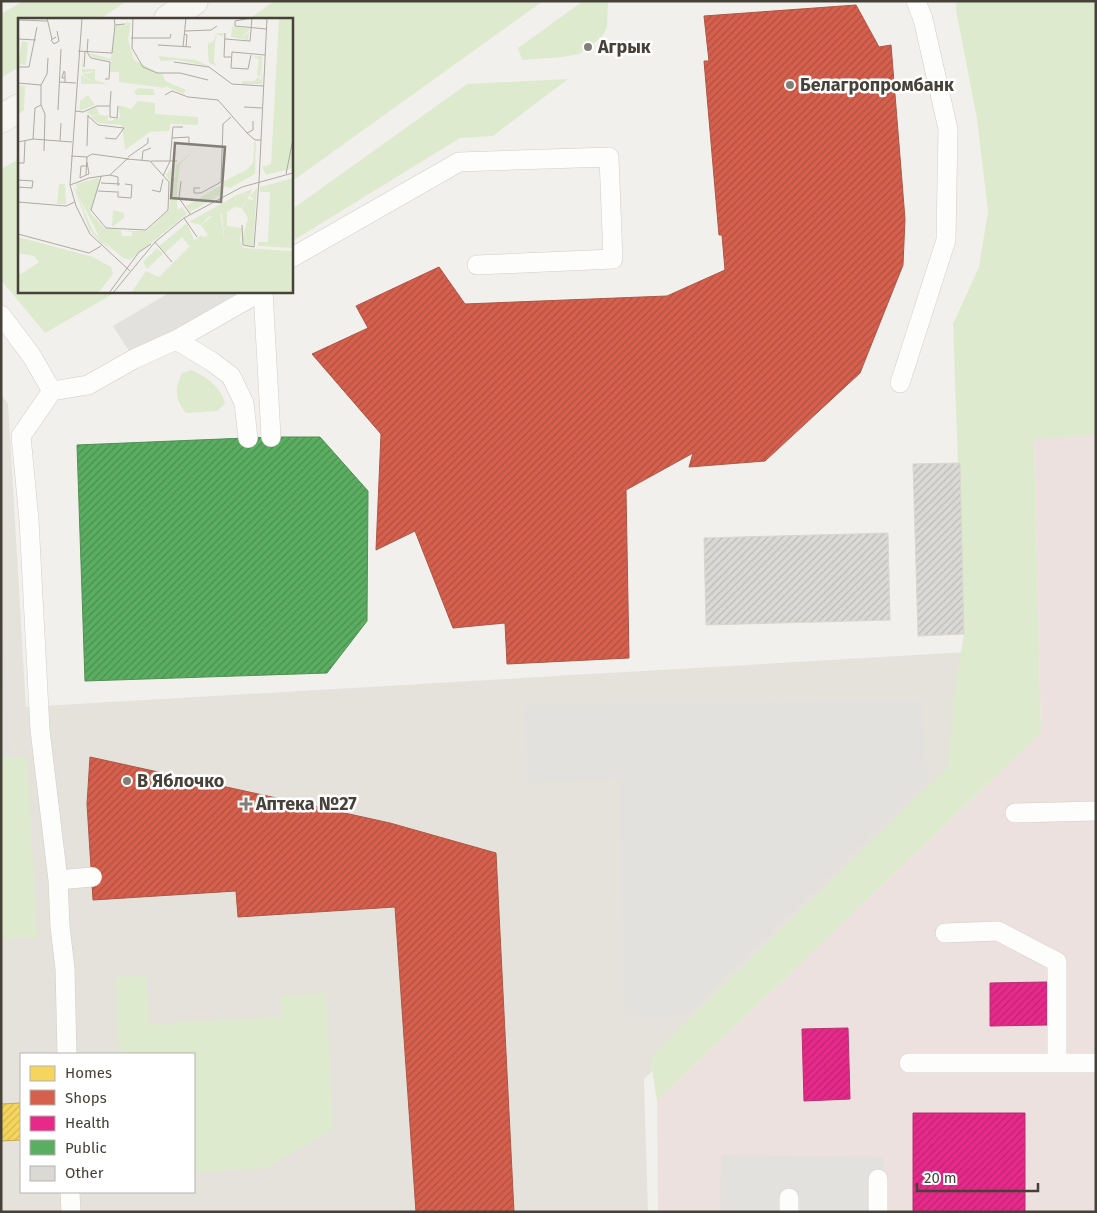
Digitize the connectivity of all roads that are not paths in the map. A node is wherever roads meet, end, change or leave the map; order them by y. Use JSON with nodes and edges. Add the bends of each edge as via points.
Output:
{"nodes":[{"id":1,"x":194,"y":1,"type":"edge"},
{"id":2,"x":916,"y":1,"type":"edge"},
{"id":3,"x":169,"y":18,"type":"edge"},
{"id":4,"x":18,"y":109,"type":"edge"},
{"id":5,"x":1,"y":119,"type":"edge"},
{"id":6,"x":292,"y":257,"type":"edge"},
{"id":7,"x":477,"y":265,"type":"dead end"},
{"id":8,"x":260,"y":292,"type":"edge"},
{"id":9,"x":262,"y":292,"type":"edge"},
{"id":10,"x":1,"y":315,"type":"edge"},
{"id":11,"x":176,"y":340,"type":"junction"},
{"id":12,"x":900,"y":383,"type":"dead end"},
{"id":13,"x":52,"y":391,"type":"junction"},
{"id":14,"x":271,"y":437,"type":"dead end"},
{"id":15,"x":248,"y":438,"type":"dead end"},
{"id":16,"x":1096,"y":812,"type":"edge"},
{"id":17,"x":1015,"y":813,"type":"dead end"},
{"id":18,"x":92,"y":877,"type":"dead end"},
{"id":19,"x":58,"y":880,"type":"junction"},
{"id":20,"x":945,"y":933,"type":"dead end"},
{"id":21,"x":67,"y":1053,"type":"edge"},
{"id":22,"x":1096,"y":1062,"type":"edge"},
{"id":23,"x":909,"y":1063,"type":"dead end"},
{"id":24,"x":1058,"y":1063,"type":"junction"},
{"id":25,"x":878,"y":1180,"type":"dead end"},
{"id":26,"x":70,"y":1193,"type":"edge"},
{"id":27,"x":71,"y":1212,"type":"edge"},
{"id":28,"x":878,"y":1212,"type":"edge"}],
"edges":[{"from":1,"to":3,"type":"main road"},
{"from":2,"to":12,"type":"lane","via":[[948,129],[946,240]]},
{"from":4,"to":5,"type":"main road"},
{"from":6,"to":7,"type":"lane","via":[[459,162],[609,157],[612,259]]},
{"from":8,"to":11,"type":"lane"},
{"from":9,"to":14,"type":"lane"},
{"from":10,"to":13,"type":"lane","via":[[31,355]]},
{"from":11,"to":13,"type":"lane","via":[[88,385]]},
{"from":11,"to":15,"type":"lane","via":[[232,376],[244,403]]},
{"from":13,"to":19,"type":"lane","via":[[21,436],[29,520],[40,730]]},
{"from":16,"to":17,"type":"lane"},
{"from":18,"to":19,"type":"lane"},
{"from":19,"to":21,"type":"lane"},
{"from":20,"to":24,"type":"lane","via":[[998,931],[1057,962]]},
{"from":22,"to":24,"type":"lane"},
{"from":23,"to":24,"type":"lane"},
{"from":25,"to":28,"type":"lane"},
{"from":26,"to":27,"type":"lane"}]}
